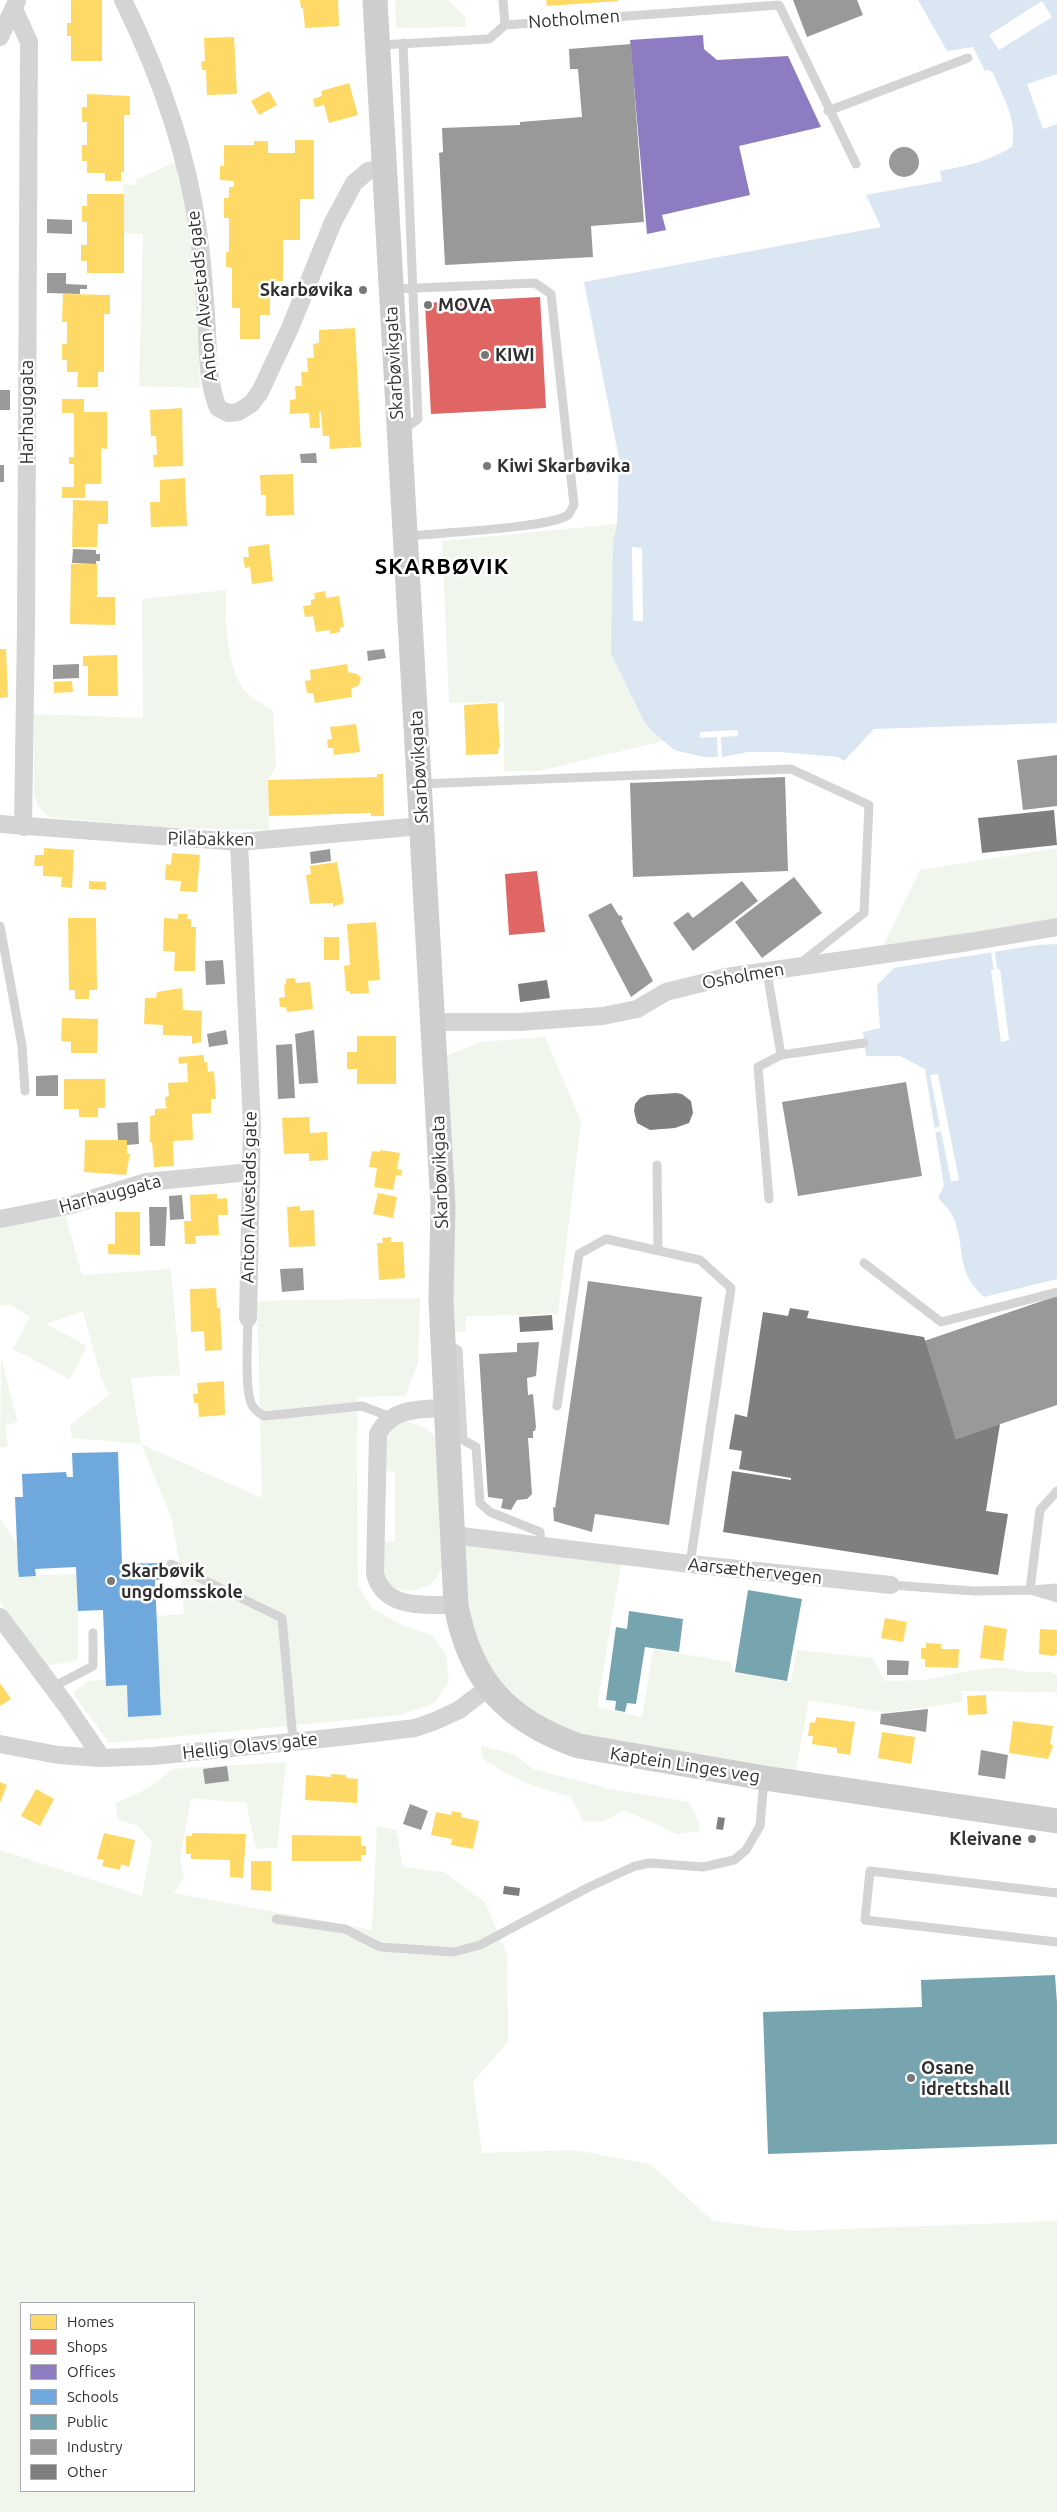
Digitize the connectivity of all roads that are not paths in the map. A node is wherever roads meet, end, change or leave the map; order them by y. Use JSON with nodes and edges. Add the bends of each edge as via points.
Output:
{"nodes":[{"id":1,"x":123,"y":0,"type":"edge"},
{"id":2,"x":375,"y":0,"type":"edge"},
{"id":3,"x":503,"y":0,"type":"edge"},
{"id":4,"x":16,"y":4,"type":"edge"},
{"id":5,"x":505,"y":25,"type":"junction"},
{"id":6,"x":0,"y":37,"type":"edge"},
{"id":7,"x":403,"y":43,"type":"junction"},
{"id":8,"x":377,"y":45,"type":"junction"},
{"id":9,"x":968,"y":58,"type":"dead end"},
{"id":10,"x":828,"y":111,"type":"junction"},
{"id":11,"x":856,"y":164,"type":"dead end"},
{"id":12,"x":384,"y":168,"type":"junction"},
{"id":13,"x":401,"y":289,"type":"junction"},
{"id":14,"x":405,"y":536,"type":"junction"},
{"id":15,"x":420,"y":784,"type":"junction"},
{"id":16,"x":0,"y":824,"type":"edge"},
{"id":17,"x":422,"y":826,"type":"junction"},
{"id":18,"x":23,"y":827,"type":"junction"},
{"id":19,"x":239,"y":842,"type":"junction"},
{"id":20,"x":0,"y":926,"type":"edge"},
{"id":21,"x":1057,"y":927,"type":"edge"},
{"id":22,"x":798,"y":966,"type":"junction"},
{"id":23,"x":767,"y":972,"type":"junction"},
{"id":24,"x":432,"y":1022,"type":"junction"},
{"id":25,"x":864,"y":1043,"type":"dead end"},
{"id":26,"x":781,"y":1055,"type":"junction"},
{"id":27,"x":25,"y":1091,"type":"dead end"},
{"id":28,"x":657,"y":1164,"type":"dead end"},
{"id":29,"x":251,"y":1172,"type":"junction"},
{"id":30,"x":769,"y":1200,"type":"dead end"},
{"id":31,"x":0,"y":1219,"type":"edge"},
{"id":32,"x":658,"y":1250,"type":"junction"},
{"id":33,"x":864,"y":1263,"type":"dead end"},
{"id":34,"x":1057,"y":1292,"type":"edge"},
{"id":35,"x":248,"y":1318,"type":"joint"},
{"id":36,"x":443,"y":1342,"type":"junction"},
{"id":37,"x":557,"y":1406,"type":"dead end"},
{"id":38,"x":445,"y":1408,"type":"junction"},
{"id":39,"x":391,"y":1417,"type":"junction"},
{"id":40,"x":1057,"y":1491,"type":"edge"},
{"id":41,"x":453,"y":1535,"type":"junction"},
{"id":42,"x":541,"y":1546,"type":"junction"},
{"id":43,"x":171,"y":1564,"type":"dead end"},
{"id":44,"x":690,"y":1564,"type":"junction"},
{"id":45,"x":891,"y":1585,"type":"joint"},
{"id":46,"x":1057,"y":1588,"type":"edge"},
{"id":47,"x":1030,"y":1590,"type":"junction"},
{"id":48,"x":1057,"y":1598,"type":"edge"},
{"id":49,"x":456,"y":1605,"type":"junction"},
{"id":50,"x":0,"y":1617,"type":"edge"},
{"id":51,"x":93,"y":1633,"type":"dead end"},
{"id":52,"x":52,"y":1688,"type":"junction"},
{"id":53,"x":489,"y":1688,"type":"junction"},
{"id":54,"x":293,"y":1740,"type":"junction"},
{"id":55,"x":0,"y":1744,"type":"edge"},
{"id":56,"x":102,"y":1758,"type":"junction"},
{"id":57,"x":764,"y":1778,"type":"junction"},
{"id":58,"x":1057,"y":1820,"type":"edge"},
{"id":59,"x":1057,"y":1894,"type":"edge"},
{"id":60,"x":276,"y":1919,"type":"dead end"},
{"id":61,"x":1057,"y":1942,"type":"edge"}],
"edges":[{"from":1,"to":12,"type":"street","name":"Anton Alvestads gate","via":[[157,74],[190,185],[203,276],[210,381],[218,408],[228,413],[238,412],[251,404],[260,392],[333,222],[354,183],[368,171]]},
{"from":2,"to":8,"type":"main road","name":"Skarbøvikgata"},
{"from":3,"to":5,"type":"lane"},
{"from":4,"to":6,"type":"street"},
{"from":4,"to":18,"type":"street","name":"Harhauggata","via":[[28,42]]},
{"from":5,"to":7,"type":"lane","name":"Notholmen","via":[[489,39]]},
{"from":5,"to":10,"type":"lane","name":"Notholmen","via":[[778,5]]},
{"from":7,"to":8,"type":"lane","name":"Notholmen"},
{"from":7,"to":13,"type":"lane"},
{"from":8,"to":12,"type":"main road","name":"Skarbøvikgata"},
{"from":9,"to":10,"type":"lane"},
{"from":10,"to":11,"type":"lane","name":"Notholmen"},
{"from":12,"to":13,"type":"main road","name":"Skarbøvikgata"},
{"from":13,"to":14,"type":"main road","name":"Skarbøvikgata","via":[[399,434]]},
{"from":13,"to":14,"type":"lane","via":[[536,283],[551,294],[574,506],[568,515],[554,520]]},
{"from":14,"to":15,"type":"main road","name":"Skarbøvikgata"},
{"from":15,"to":17,"type":"main road","name":"Skarbøvikgata"},
{"from":15,"to":22,"type":"lane","via":[[791,769],[869,805],[864,913]]},
{"from":16,"to":18,"type":"street","name":"Pilabakken"},
{"from":17,"to":19,"type":"street","name":"Pilabakken"},
{"from":17,"to":24,"type":"main road","name":"Skarbøvikgata"},
{"from":18,"to":19,"type":"street","name":"Pilabakken"},
{"from":19,"to":29,"type":"street","name":"Anton Alvestads gate","via":[[252,1125]]},
{"from":20,"to":27,"type":"lane","via":[[22,1046]]},
{"from":21,"to":22,"type":"street","name":"Osholmen"},
{"from":22,"to":23,"type":"street","name":"Osholmen"},
{"from":23,"to":24,"type":"street","name":"Osholmen","via":[[695,984],[666,992],[637,1009],[603,1016],[520,1022]]},
{"from":23,"to":26,"type":"lane"},
{"from":24,"to":36,"type":"main road","name":"Skarbøvikgata","via":[[443,1206]]},
{"from":25,"to":26,"type":"lane"},
{"from":26,"to":30,"type":"lane","via":[[758,1067]]},
{"from":28,"to":32,"type":"lane"},
{"from":29,"to":31,"type":"street","name":"Harhauggata","via":[[146,1182],[71,1205]]},
{"from":29,"to":35,"type":"street","name":"Anton Alvestads gate"},
{"from":32,"to":37,"type":"lane","via":[[606,1238],[579,1254]]},
{"from":32,"to":44,"type":"lane","via":[[700,1260],[731,1288]]},
{"from":33,"to":34,"type":"lane","via":[[941,1322]]},
{"from":35,"to":39,"type":"lane","name":"Anton Alvestads gate","via":[[249,1390],[256,1411],[264,1416],[362,1406]]},
{"from":36,"to":38,"type":"main road","name":"Skarbøvikgata"},
{"from":36,"to":42,"type":"lane","via":[[458,1350],[463,1440],[476,1447],[480,1503],[490,1512],[540,1532]]},
{"from":38,"to":39,"type":"street","via":[[416,1409]]},
{"from":38,"to":41,"type":"main road","name":"Skarbøvikgata"},
{"from":39,"to":49,"type":"street","via":[[378,1434],[377,1579],[388,1595],[397,1601]]},
{"from":40,"to":47,"type":"lane","via":[[1040,1510]]},
{"from":41,"to":42,"type":"street","name":"Aarsæthervegen"},
{"from":41,"to":49,"type":"main road","name":"Kaptein Linges veg"},
{"from":42,"to":44,"type":"street","name":"Aarsæthervegen"},
{"from":43,"to":54,"type":"lane","via":[[282,1618]]},
{"from":44,"to":45,"type":"street","name":"Aarsæthervegen"},
{"from":45,"to":47,"type":"lane","name":"Aarsæthervegen","via":[[974,1591]]},
{"from":46,"to":47,"type":"lane"},
{"from":47,"to":48,"type":"lane","name":"Aarsæthervegen"},
{"from":49,"to":53,"type":"main road","name":"Kaptein Linges veg","via":[[469,1653]]},
{"from":50,"to":52,"type":"street"},
{"from":51,"to":52,"type":"lane","via":[[93,1666]]},
{"from":52,"to":56,"type":"street"},
{"from":53,"to":54,"type":"street","name":"Hellig Olavs gate","via":[[460,1710],[415,1728]]},
{"from":53,"to":57,"type":"main road","name":"Kaptein Linges veg","via":[[531,1726],[579,1746]]},
{"from":54,"to":56,"type":"street","name":"Hellig Olavs gate","via":[[154,1756]]},
{"from":55,"to":56,"type":"street","name":"Hellig Olavs gate","via":[[58,1755]]},
{"from":57,"to":58,"type":"main road","name":"Kaptein Linges veg"},
{"from":57,"to":60,"type":"lane","via":[[760,1826],[746,1850],[734,1860],[713,1866],[650,1863],[635,1866],[480,1945],[454,1952],[380,1947],[345,1929]]},
{"from":59,"to":61,"type":"lane","via":[[870,1871],[865,1920]]}]}
